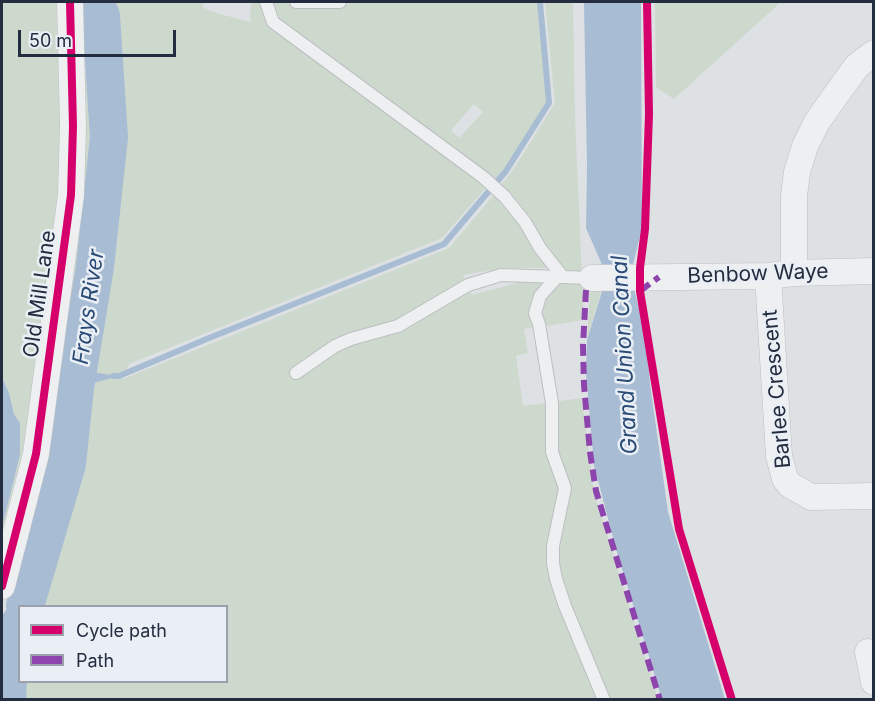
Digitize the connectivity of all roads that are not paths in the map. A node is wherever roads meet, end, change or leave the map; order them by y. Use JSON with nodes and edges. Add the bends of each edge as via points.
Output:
{"nodes":[{"id":1,"x":70,"y":2,"type":"edge"},
{"id":2,"x":266,"y":2,"type":"edge"},
{"id":3,"x":296,"y":2,"type":"edge"},
{"id":4,"x":340,"y":2,"type":"edge"},
{"id":5,"x":873,"y":53,"type":"edge"},
{"id":6,"x":873,"y":271,"type":"edge"},
{"id":7,"x":794,"y":273,"type":"junction"},
{"id":8,"x":560,"y":276,"type":"junction"},
{"id":9,"x":768,"y":276,"type":"junction"},
{"id":10,"x":592,"y":278,"type":"joint"},
{"id":11,"x":296,"y":374,"type":"dead end"},
{"id":12,"x":873,"y":496,"type":"edge"},
{"id":13,"x":2,"y":586,"type":"edge"},
{"id":14,"x":868,"y":651,"type":"dead end"},
{"id":15,"x":873,"y":682,"type":"edge"},
{"id":16,"x":604,"y":699,"type":"edge"}],
"edges":[{"from":1,"to":13,"type":"street","name":"Old Mill Lane","via":[[74,126],[71,195],[36,454]]},
{"from":2,"to":8,"type":"lane","via":[[273,22],[505,197]]},
{"from":3,"to":4,"type":"lane"},
{"from":5,"to":7,"type":"street","via":[[833,99],[805,146],[794,196]]},
{"from":6,"to":7,"type":"street","name":"Benbow Waye"},
{"from":7,"to":9,"type":"street","name":"Benbow Waye"},
{"from":8,"to":10,"type":"lane"},
{"from":8,"to":11,"type":"lane","via":[[501,275],[468,285],[398,326],[335,346]]},
{"from":8,"to":16,"type":"lane","via":[[540,297],[535,313],[552,403],[552,452],[565,488],[553,563],[565,606]]},
{"from":9,"to":10,"type":"street","name":"Benbow Waye"},
{"from":9,"to":12,"type":"street","name":"Barlee Crescent","via":[[778,456],[785,479],[812,497]]},
{"from":14,"to":15,"type":"street"}]}
